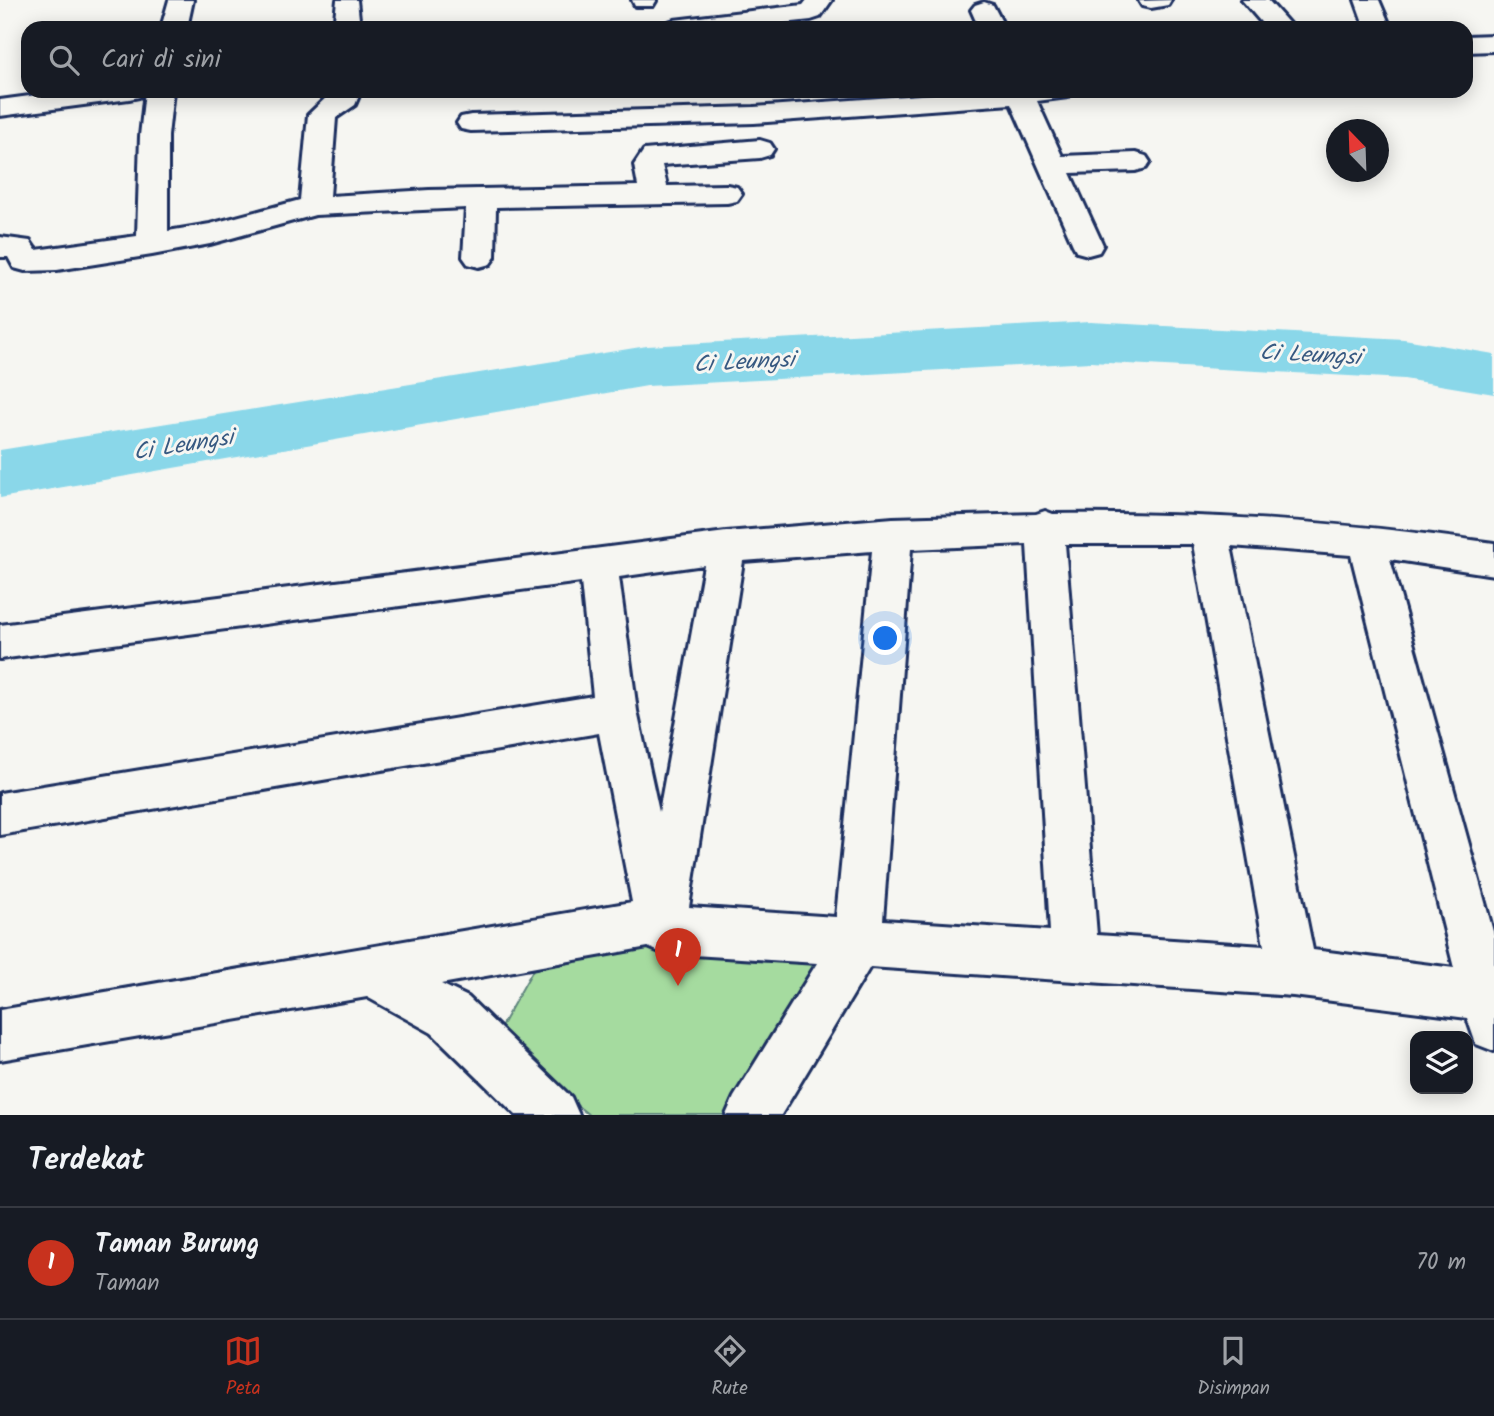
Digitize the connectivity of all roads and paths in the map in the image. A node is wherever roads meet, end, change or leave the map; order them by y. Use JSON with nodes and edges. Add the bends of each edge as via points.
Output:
{"nodes":[{"id":1,"x":181,"y":0,"type":"edge"},
{"id":2,"x":820,"y":0,"type":"edge"},
{"id":3,"x":1159,"y":0,"type":"edge"},
{"id":4,"x":1254,"y":0,"type":"edge"},
{"id":5,"x":1367,"y":0,"type":"edge"},
{"id":6,"x":1151,"y":1,"type":"edge"},
{"id":7,"x":175,"y":21,"type":"edge"},
{"id":8,"x":734,"y":21,"type":"edge"},
{"id":9,"x":1274,"y":21,"type":"edge"},
{"id":10,"x":1375,"y":21,"type":"edge"},
{"id":11,"x":1494,"y":43,"type":"edge"},
{"id":12,"x":1473,"y":44,"type":"edge"},
{"id":13,"x":76,"y":98,"type":"edge"},
{"id":14,"x":158,"y":98,"type":"edge"},
{"id":15,"x":344,"y":98,"type":"edge"},
{"id":16,"x":959,"y":98,"type":"edge"},
{"id":17,"x":1021,"y":98,"type":"edge"},
{"id":18,"x":0,"y":108,"type":"edge"},
{"id":19,"x":471,"y":123,"type":"dead end"},
{"id":20,"x":760,"y":149,"type":"dead end"},
{"id":21,"x":1136,"y":162,"type":"dead end"},
{"id":22,"x":1051,"y":165,"type":"junction"},
{"id":23,"x":727,"y":194,"type":"dead end"},
{"id":24,"x":654,"y":195,"type":"junction"},
{"id":25,"x":481,"y":199,"type":"junction"},
{"id":26,"x":314,"y":206,"type":"junction"},
{"id":27,"x":152,"y":245,"type":"junction"},
{"id":28,"x":1088,"y":245,"type":"dead end"},
{"id":29,"x":0,"y":247,"type":"edge"},
{"id":30,"x":479,"y":257,"type":"dead end"},
{"id":31,"x":1045,"y":526,"type":"junction"},
{"id":32,"x":1209,"y":529,"type":"junction"},
{"id":33,"x":893,"y":533,"type":"junction"},
{"id":34,"x":1366,"y":540,"type":"junction"},
{"id":35,"x":726,"y":547,"type":"junction"},
{"id":36,"x":1494,"y":559,"type":"edge"},
{"id":37,"x":598,"y":562,"type":"junction"},
{"id":38,"x":0,"y":642,"type":"edge"},
{"id":39,"x":616,"y":711,"type":"junction"},
{"id":40,"x":0,"y":814,"type":"edge"},
{"id":41,"x":661,"y":925,"type":"junction"},
{"id":42,"x":857,"y":944,"type":"junction"},
{"id":43,"x":1075,"y":955,"type":"junction"},
{"id":44,"x":370,"y":972,"type":"junction"},
{"id":45,"x":1293,"y":972,"type":"junction"},
{"id":46,"x":1492,"y":1007,"type":"edge"},
{"id":47,"x":0,"y":1035,"type":"edge"},
{"id":48,"x":553,"y":1115,"type":"edge"},
{"id":49,"x":752,"y":1115,"type":"edge"}],
"edges":[{"from":1,"to":7,"type":"street"},
{"from":2,"to":8,"type":"street","via":[[811,12]]},
{"from":3,"to":6,"type":"street"},
{"from":4,"to":9,"type":"street"},
{"from":5,"to":10,"type":"street"},
{"from":11,"to":12,"type":"street"},
{"from":13,"to":18,"type":"street"},
{"from":14,"to":27,"type":"street"},
{"from":15,"to":26,"type":"street","via":[[322,115]]},
{"from":16,"to":19,"type":"street","via":[[753,115]]},
{"from":17,"to":22,"type":"street"},
{"from":20,"to":24,"type":"street","via":[[654,156],[648,165]]},
{"from":21,"to":22,"type":"street"},
{"from":22,"to":28,"type":"street"},
{"from":23,"to":24,"type":"street"},
{"from":24,"to":25,"type":"street"},
{"from":25,"to":26,"type":"street"},
{"from":25,"to":30,"type":"street"},
{"from":26,"to":27,"type":"street","via":[[249,226]]},
{"from":27,"to":29,"type":"street","via":[[34,261],[22,259],[19,248]]},
{"from":31,"to":32,"type":"street"},
{"from":31,"to":33,"type":"street"},
{"from":31,"to":43,"type":"street"},
{"from":32,"to":34,"type":"street"},
{"from":32,"to":45,"type":"street"},
{"from":33,"to":35,"type":"street"},
{"from":33,"to":42,"type":"street"},
{"from":34,"to":36,"type":"street"},
{"from":34,"to":46,"type":"street"},
{"from":35,"to":37,"type":"street"},
{"from":35,"to":41,"type":"street"},
{"from":37,"to":38,"type":"street"},
{"from":37,"to":39,"type":"street"},
{"from":39,"to":40,"type":"street"},
{"from":39,"to":41,"type":"street"},
{"from":41,"to":42,"type":"street"},
{"from":41,"to":44,"type":"street"},
{"from":42,"to":43,"type":"street"},
{"from":42,"to":49,"type":"street"},
{"from":43,"to":45,"type":"street"},
{"from":44,"to":47,"type":"street"},
{"from":44,"to":48,"type":"street","via":[[450,1015]]},
{"from":45,"to":46,"type":"street"}]}
